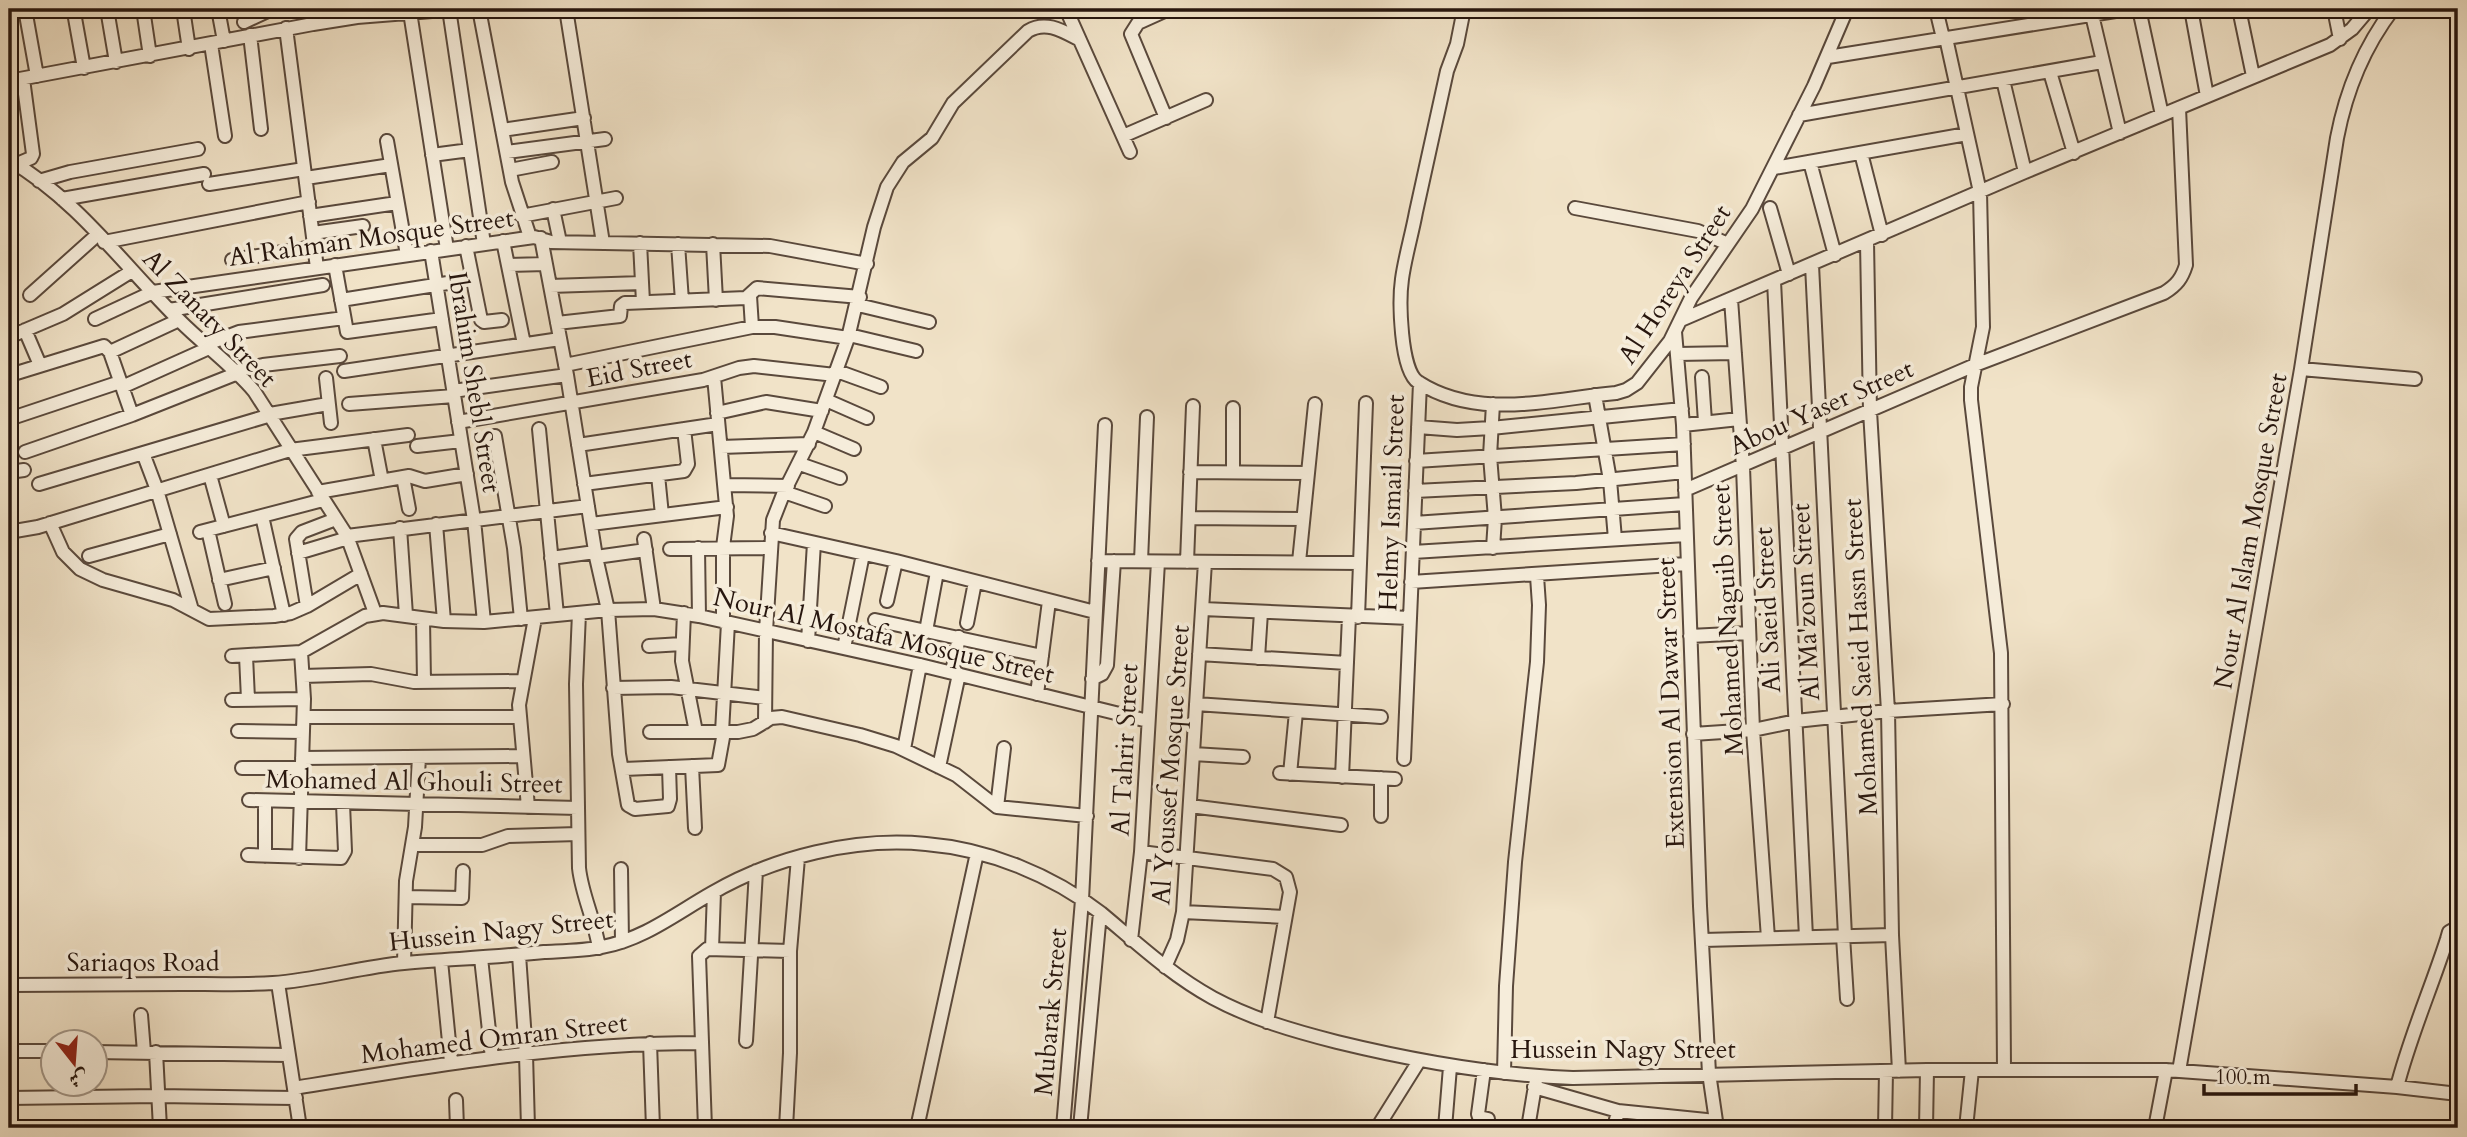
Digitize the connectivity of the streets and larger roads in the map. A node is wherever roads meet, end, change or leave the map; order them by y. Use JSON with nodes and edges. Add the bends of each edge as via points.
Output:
{"nodes":[{"id":1,"x":25,"y":9,"type":"edge"},
{"id":2,"x":107,"y":9,"type":"edge"},
{"id":3,"x":143,"y":9,"type":"edge"},
{"id":4,"x":183,"y":9,"type":"edge"},
{"id":5,"x":218,"y":9,"type":"edge"},
{"id":6,"x":272,"y":9,"type":"edge"},
{"id":7,"x":449,"y":9,"type":"edge"},
{"id":8,"x":457,"y":9,"type":"edge"},
{"id":9,"x":480,"y":9,"type":"edge"},
{"id":10,"x":566,"y":9,"type":"edge"},
{"id":11,"x":1066,"y":9,"type":"edge"},
{"id":12,"x":1169,"y":9,"type":"edge"},
{"id":13,"x":1464,"y":9,"type":"edge"},
{"id":14,"x":1847,"y":9,"type":"edge"},
{"id":15,"x":1936,"y":9,"type":"edge"},
{"id":16,"x":2121,"y":9,"type":"edge"},
{"id":17,"x":2139,"y":9,"type":"edge"},
{"id":18,"x":2191,"y":9,"type":"edge"},
{"id":19,"x":2239,"y":9,"type":"edge"},
{"id":20,"x":2334,"y":9,"type":"edge"},
{"id":21,"x":2369,"y":9,"type":"edge"},
{"id":22,"x":2393,"y":9,"type":"edge"},
{"id":23,"x":410,"y":12,"type":"junction"},
{"id":24,"x":243,"y":15,"type":"edge"},
{"id":25,"x":2092,"y":15,"type":"junction"},
{"id":26,"x":75,"y":18,"type":"dead end"},
{"id":27,"x":286,"y":28,"type":"junction"},
{"id":28,"x":2352,"y":29,"type":"junction"},
{"id":29,"x":248,"y":36,"type":"junction"},
{"id":30,"x":1944,"y":38,"type":"junction"},
{"id":31,"x":2340,"y":39,"type":"junction"},
{"id":32,"x":1080,"y":40,"type":"junction"},
{"id":33,"x":2371,"y":42,"type":"junction"},
{"id":34,"x":217,"y":43,"type":"junction"},
{"id":35,"x":189,"y":48,"type":"junction"},
{"id":36,"x":150,"y":56,"type":"junction"},
{"id":37,"x":1828,"y":57,"type":"junction"},
{"id":38,"x":116,"y":62,"type":"junction"},
{"id":39,"x":2102,"y":62,"type":"junction"},
{"id":40,"x":84,"y":68,"type":"junction"},
{"id":41,"x":2049,"y":72,"type":"junction"},
{"id":42,"x":37,"y":76,"type":"junction"},
{"id":43,"x":2253,"y":76,"type":"junction"},
{"id":44,"x":23,"y":79,"type":"junction"},
{"id":45,"x":2003,"y":80,"type":"junction"},
{"id":46,"x":9,"y":81,"type":"edge"},
{"id":47,"x":1957,"y":89,"type":"junction"},
{"id":48,"x":2207,"y":96,"type":"junction"},
{"id":49,"x":1206,"y":100,"type":"dead end"},
{"id":50,"x":2179,"y":108,"type":"junction"},
{"id":51,"x":1799,"y":115,"type":"junction"},
{"id":52,"x":2162,"y":115,"type":"junction"},
{"id":53,"x":584,"y":118,"type":"junction"},
{"id":54,"x":1166,"y":118,"type":"junction"},
{"id":55,"x":261,"y":129,"type":"dead end"},
{"id":56,"x":502,"y":130,"type":"junction"},
{"id":57,"x":2120,"y":133,"type":"junction"},
{"id":58,"x":1967,"y":134,"type":"junction"},
{"id":59,"x":225,"y":136,"type":"dead end"},
{"id":60,"x":1123,"y":136,"type":"junction"},
{"id":61,"x":606,"y":139,"type":"dead end"},
{"id":62,"x":387,"y":141,"type":"dead end"},
{"id":63,"x":588,"y":142,"type":"junction"},
{"id":64,"x":198,"y":149,"type":"dead end"},
{"id":65,"x":470,"y":150,"type":"junction"},
{"id":66,"x":507,"y":152,"type":"junction"},
{"id":67,"x":1130,"y":152,"type":"dead end"},
{"id":68,"x":2074,"y":152,"type":"junction"},
{"id":69,"x":1861,"y":153,"type":"junction"},
{"id":70,"x":432,"y":155,"type":"junction"},
{"id":71,"x":13,"y":162,"type":"edge"},
{"id":72,"x":552,"y":162,"type":"dead end"},
{"id":73,"x":1810,"y":162,"type":"junction"},
{"id":74,"x":391,"y":165,"type":"junction"},
{"id":75,"x":1774,"y":168,"type":"junction"},
{"id":76,"x":510,"y":170,"type":"junction"},
{"id":77,"x":2025,"y":172,"type":"junction"},
{"id":78,"x":305,"y":174,"type":"junction"},
{"id":79,"x":39,"y":181,"type":"junction"},
{"id":80,"x":1980,"y":192,"type":"junction"},
{"id":81,"x":616,"y":198,"type":"dead end"},
{"id":82,"x":62,"y":200,"type":"junction"},
{"id":83,"x":597,"y":201,"type":"junction"},
{"id":84,"x":309,"y":202,"type":"junction"},
{"id":85,"x":397,"y":203,"type":"junction"},
{"id":86,"x":1575,"y":208,"type":"dead end"},
{"id":87,"x":1770,"y":208,"type":"dead end"},
{"id":88,"x":553,"y":209,"type":"junction"},
{"id":89,"x":310,"y":216,"type":"junction"},
{"id":90,"x":522,"y":216,"type":"junction"},
{"id":91,"x":363,"y":226,"type":"dead end"},
{"id":92,"x":313,"y":233,"type":"junction"},
{"id":93,"x":1882,"y":235,"type":"junction"},
{"id":94,"x":535,"y":238,"type":"junction"},
{"id":95,"x":101,"y":239,"type":"junction"},
{"id":96,"x":503,"y":241,"type":"junction"},
{"id":97,"x":560,"y":242,"type":"junction"},
{"id":98,"x":1867,"y":242,"type":"junction"},
{"id":99,"x":603,"y":243,"type":"junction"},
{"id":100,"x":640,"y":243,"type":"junction"},
{"id":101,"x":484,"y":244,"type":"junction"},
{"id":102,"x":678,"y":244,"type":"junction"},
{"id":103,"x":713,"y":244,"type":"junction"},
{"id":104,"x":1728,"y":244,"type":"junction"},
{"id":105,"x":466,"y":246,"type":"junction"},
{"id":106,"x":314,"y":247,"type":"junction"},
{"id":107,"x":447,"y":249,"type":"junction"},
{"id":108,"x":431,"y":251,"type":"junction"},
{"id":109,"x":407,"y":255,"type":"junction"},
{"id":110,"x":1835,"y":255,"type":"junction"},
{"id":111,"x":232,"y":260,"type":"dead end"},
{"id":112,"x":546,"y":264,"type":"junction"},
{"id":113,"x":867,"y":264,"type":"junction"},
{"id":114,"x":335,"y":265,"type":"junction"},
{"id":115,"x":508,"y":265,"type":"junction"},
{"id":116,"x":1812,"y":265,"type":"junction"},
{"id":117,"x":317,"y":268,"type":"junction"},
{"id":118,"x":132,"y":271,"type":"junction"},
{"id":119,"x":1789,"y":274,"type":"junction"},
{"id":120,"x":1774,"y":281,"type":"junction"},
{"id":121,"x":454,"y":282,"type":"dead end"},
{"id":122,"x":642,"y":283,"type":"junction"},
{"id":123,"x":323,"y":285,"type":"dead end"},
{"id":124,"x":436,"y":285,"type":"junction"},
{"id":125,"x":550,"y":286,"type":"junction"},
{"id":126,"x":153,"y":292,"type":"junction"},
{"id":127,"x":30,"y":295,"type":"dead end"},
{"id":128,"x":750,"y":296,"type":"junction"},
{"id":129,"x":1731,"y":299,"type":"junction"},
{"id":130,"x":341,"y":300,"type":"junction"},
{"id":131,"x":716,"y":300,"type":"junction"},
{"id":132,"x":682,"y":301,"type":"junction"},
{"id":133,"x":859,"y":301,"type":"junction"},
{"id":134,"x":643,"y":302,"type":"junction"},
{"id":135,"x":169,"y":310,"type":"junction"},
{"id":136,"x":344,"y":318,"type":"junction"},
{"id":137,"x":95,"y":319,"type":"dead end"},
{"id":138,"x":442,"y":319,"type":"junction"},
{"id":139,"x":179,"y":320,"type":"junction"},
{"id":140,"x":502,"y":320,"type":"dead end"},
{"id":141,"x":929,"y":322,"type":"dead end"},
{"id":142,"x":557,"y":323,"type":"junction"},
{"id":143,"x":1678,"y":326,"type":"junction"},
{"id":144,"x":752,"y":327,"type":"junction"},
{"id":145,"x":25,"y":330,"type":"junction"},
{"id":146,"x":9,"y":337,"type":"edge"},
{"id":147,"x":849,"y":337,"type":"junction"},
{"id":148,"x":560,"y":339,"type":"junction"},
{"id":149,"x":524,"y":344,"type":"junction"},
{"id":150,"x":207,"y":346,"type":"junction"},
{"id":151,"x":916,"y":351,"type":"dead end"},
{"id":152,"x":110,"y":352,"type":"junction"},
{"id":153,"x":1735,"y":353,"type":"junction"},
{"id":154,"x":1678,"y":354,"type":"junction"},
{"id":155,"x":340,"y":356,"type":"dead end"},
{"id":156,"x":448,"y":356,"type":"junction"},
{"id":157,"x":40,"y":365,"type":"junction"},
{"id":158,"x":1975,"y":365,"type":"junction"},
{"id":159,"x":2301,"y":369,"type":"junction"},
{"id":160,"x":566,"y":370,"type":"junction"},
{"id":161,"x":344,"y":371,"type":"dead end"},
{"id":162,"x":237,"y":372,"type":"junction"},
{"id":163,"x":836,"y":373,"type":"junction"},
{"id":164,"x":10,"y":375,"type":"edge"},
{"id":165,"x":714,"y":377,"type":"junction"},
{"id":166,"x":1702,"y":377,"type":"dead end"},
{"id":167,"x":326,"y":378,"type":"dead end"},
{"id":168,"x":2415,"y":379,"type":"dead end"},
{"id":169,"x":1420,"y":383,"type":"junction"},
{"id":170,"x":121,"y":384,"type":"junction"},
{"id":171,"x":881,"y":387,"type":"dead end"},
{"id":172,"x":454,"y":394,"type":"junction"},
{"id":173,"x":1595,"y":395,"type":"junction"},
{"id":174,"x":1366,"y":403,"type":"dead end"},
{"id":175,"x":328,"y":404,"type":"junction"},
{"id":176,"x":349,"y":404,"type":"dead end"},
{"id":177,"x":572,"y":404,"type":"junction"},
{"id":178,"x":1315,"y":404,"type":"dead end"},
{"id":179,"x":1493,"y":404,"type":"junction"},
{"id":180,"x":824,"y":406,"type":"junction"},
{"id":181,"x":1193,"y":406,"type":"dead end"},
{"id":182,"x":1233,"y":408,"type":"dead end"},
{"id":183,"x":1682,"y":409,"type":"junction"},
{"id":184,"x":1870,"y":411,"type":"junction"},
{"id":185,"x":132,"y":415,"type":"junction"},
{"id":186,"x":270,"y":415,"type":"junction"},
{"id":187,"x":1147,"y":417,"type":"dead end"},
{"id":188,"x":718,"y":418,"type":"junction"},
{"id":189,"x":867,"y":418,"type":"dead end"},
{"id":190,"x":1599,"y":418,"type":"junction"},
{"id":191,"x":9,"y":419,"type":"edge"},
{"id":192,"x":1740,"y":419,"type":"junction"},
{"id":193,"x":458,"y":422,"type":"junction"},
{"id":194,"x":1705,"y":422,"type":"junction"},
{"id":195,"x":331,"y":423,"type":"dead end"},
{"id":196,"x":1105,"y":425,"type":"dead end"},
{"id":197,"x":1683,"y":425,"type":"junction"},
{"id":198,"x":1418,"y":427,"type":"junction"},
{"id":199,"x":1491,"y":428,"type":"junction"},
{"id":200,"x":539,"y":429,"type":"dead end"},
{"id":201,"x":684,"y":429,"type":"junction"},
{"id":202,"x":1819,"y":433,"type":"junction"},
{"id":203,"x":408,"y":435,"type":"dead end"},
{"id":204,"x":495,"y":436,"type":"dead end"},
{"id":205,"x":811,"y":438,"type":"junction"},
{"id":206,"x":374,"y":439,"type":"junction"},
{"id":207,"x":461,"y":442,"type":"junction"},
{"id":208,"x":1684,"y":444,"type":"junction"},
{"id":209,"x":578,"y":445,"type":"junction"},
{"id":210,"x":417,"y":446,"type":"dead end"},
{"id":211,"x":721,"y":447,"type":"junction"},
{"id":212,"x":853,"y":449,"type":"dead end"},
{"id":213,"x":1604,"y":449,"type":"junction"},
{"id":214,"x":290,"y":450,"type":"junction"},
{"id":215,"x":1782,"y":450,"type":"junction"},
{"id":216,"x":24,"y":452,"type":"dead end"},
{"id":217,"x":143,"y":453,"type":"junction"},
{"id":218,"x":1490,"y":456,"type":"junction"},
{"id":219,"x":1416,"y":461,"type":"junction"},
{"id":220,"x":800,"y":464,"type":"junction"},
{"id":221,"x":1742,"y":467,"type":"junction"},
{"id":222,"x":24,"y":470,"type":"dead end"},
{"id":223,"x":9,"y":472,"type":"edge"},
{"id":224,"x":1190,"y":472,"type":"junction"},
{"id":225,"x":1233,"y":472,"type":"junction"},
{"id":226,"x":1684,"y":472,"type":"junction"},
{"id":227,"x":1308,"y":473,"type":"junction"},
{"id":228,"x":467,"y":474,"type":"junction"},
{"id":229,"x":210,"y":475,"type":"junction"},
{"id":230,"x":658,"y":475,"type":"junction"},
{"id":231,"x":403,"y":477,"type":"junction"},
{"id":232,"x":840,"y":478,"type":"dead end"},
{"id":233,"x":1610,"y":480,"type":"junction"},
{"id":234,"x":382,"y":481,"type":"junction"},
{"id":235,"x":39,"y":484,"type":"dead end"},
{"id":236,"x":584,"y":484,"type":"junction"},
{"id":237,"x":725,"y":485,"type":"junction"},
{"id":238,"x":1494,"y":487,"type":"junction"},
{"id":239,"x":786,"y":489,"type":"junction"},
{"id":240,"x":157,"y":490,"type":"junction"},
{"id":241,"x":1415,"y":491,"type":"junction"},
{"id":242,"x":320,"y":496,"type":"junction"},
{"id":243,"x":1685,"y":497,"type":"junction"},
{"id":244,"x":588,"y":506,"type":"junction"},
{"id":245,"x":825,"y":506,"type":"dead end"},
{"id":246,"x":727,"y":507,"type":"junction"},
{"id":247,"x":409,"y":509,"type":"dead end"},
{"id":248,"x":1613,"y":509,"type":"junction"},
{"id":249,"x":547,"y":511,"type":"junction"},
{"id":250,"x":662,"y":515,"type":"junction"},
{"id":251,"x":262,"y":516,"type":"junction"},
{"id":252,"x":508,"y":516,"type":"junction"},
{"id":253,"x":1189,"y":518,"type":"junction"},
{"id":254,"x":1495,"y":518,"type":"junction"},
{"id":255,"x":336,"y":519,"type":"junction"},
{"id":256,"x":1303,"y":519,"type":"junction"},
{"id":257,"x":474,"y":520,"type":"junction"},
{"id":258,"x":50,"y":523,"type":"junction"},
{"id":259,"x":1414,"y":523,"type":"junction"},
{"id":260,"x":436,"y":524,"type":"junction"},
{"id":261,"x":590,"y":524,"type":"junction"},
{"id":262,"x":224,"y":526,"type":"junction"},
{"id":263,"x":400,"y":528,"type":"junction"},
{"id":264,"x":9,"y":532,"type":"edge"},
{"id":265,"x":771,"y":533,"type":"junction"},
{"id":266,"x":170,"y":534,"type":"junction"},
{"id":267,"x":1686,"y":535,"type":"junction"},
{"id":268,"x":347,"y":537,"type":"junction"},
{"id":269,"x":1615,"y":539,"type":"junction"},
{"id":270,"x":814,"y":543,"type":"junction"},
{"id":271,"x":723,"y":547,"type":"junction"},
{"id":272,"x":698,"y":548,"type":"junction"},
{"id":273,"x":770,"y":548,"type":"junction"},
{"id":274,"x":1493,"y":548,"type":"junction"},
{"id":275,"x":670,"y":549,"type":"dead end"},
{"id":276,"x":1413,"y":552,"type":"junction"},
{"id":277,"x":298,"y":553,"type":"junction"},
{"id":278,"x":595,"y":554,"type":"junction"},
{"id":279,"x":863,"y":554,"type":"junction"},
{"id":280,"x":89,"y":556,"type":"dead end"},
{"id":281,"x":551,"y":558,"type":"junction"},
{"id":282,"x":896,"y":561,"type":"junction"},
{"id":283,"x":1098,"y":561,"type":"junction"},
{"id":284,"x":1114,"y":561,"type":"junction"},
{"id":285,"x":1141,"y":561,"type":"junction"},
{"id":286,"x":1158,"y":562,"type":"junction"},
{"id":287,"x":1187,"y":562,"type":"junction"},
{"id":288,"x":1205,"y":562,"type":"junction"},
{"id":289,"x":1299,"y":562,"type":"junction"},
{"id":290,"x":1360,"y":563,"type":"junction"},
{"id":291,"x":1687,"y":564,"type":"junction"},
{"id":292,"x":274,"y":568,"type":"junction"},
{"id":293,"x":936,"y":572,"type":"junction"},
{"id":294,"x":361,"y":574,"type":"junction"},
{"id":295,"x":1536,"y":576,"type":"junction"},
{"id":296,"x":219,"y":580,"type":"junction"},
{"id":297,"x":975,"y":582,"type":"junction"},
{"id":298,"x":1411,"y":582,"type":"junction"},
{"id":299,"x":887,"y":601,"type":"dead end"},
{"id":300,"x":1049,"y":601,"type":"junction"},
{"id":301,"x":225,"y":604,"type":"dead end"},
{"id":302,"x":307,"y":606,"type":"junction"},
{"id":303,"x":1203,"y":608,"type":"junction"},
{"id":304,"x":654,"y":609,"type":"junction"},
{"id":305,"x":192,"y":610,"type":"junction"},
{"id":306,"x":608,"y":610,"type":"junction"},
{"id":307,"x":1095,"y":612,"type":"junction"},
{"id":308,"x":1261,"y":612,"type":"junction"},
{"id":309,"x":375,"y":613,"type":"junction"},
{"id":310,"x":579,"y":613,"type":"junction"},
{"id":311,"x":684,"y":613,"type":"junction"},
{"id":312,"x":284,"y":615,"type":"junction"},
{"id":313,"x":406,"y":615,"type":"junction"},
{"id":314,"x":557,"y":615,"type":"junction"},
{"id":315,"x":699,"y":616,"type":"junction"},
{"id":316,"x":1354,"y":617,"type":"junction"},
{"id":317,"x":535,"y":618,"type":"junction"},
{"id":318,"x":1410,"y":618,"type":"junction"},
{"id":319,"x":424,"y":619,"type":"junction"},
{"id":320,"x":521,"y":619,"type":"junction"},
{"id":321,"x":875,"y":620,"type":"dead end"},
{"id":322,"x":444,"y":621,"type":"junction"},
{"id":323,"x":484,"y":622,"type":"junction"},
{"id":324,"x":725,"y":623,"type":"junction"},
{"id":325,"x":967,"y":623,"type":"dead end"},
{"id":326,"x":766,"y":631,"type":"junction"},
{"id":327,"x":926,"y":631,"type":"junction"},
{"id":328,"x":1749,"y":633,"type":"junction"},
{"id":329,"x":1690,"y":636,"type":"junction"},
{"id":330,"x":959,"y":637,"type":"junction"},
{"id":331,"x":808,"y":641,"type":"junction"},
{"id":332,"x":682,"y":644,"type":"junction"},
{"id":333,"x":649,"y":646,"type":"dead end"},
{"id":334,"x":844,"y":648,"type":"junction"},
{"id":335,"x":301,"y":652,"type":"junction"},
{"id":336,"x":1199,"y":654,"type":"junction"},
{"id":337,"x":1042,"y":656,"type":"junction"},
{"id":338,"x":1258,"y":658,"type":"junction"},
{"id":339,"x":1347,"y":663,"type":"junction"},
{"id":340,"x":920,"y":665,"type":"junction"},
{"id":341,"x":956,"y":673,"type":"junction"},
{"id":342,"x":303,"y":676,"type":"junction"},
{"id":343,"x":1093,"y":679,"type":"junction"},
{"id":344,"x":523,"y":681,"type":"junction"},
{"id":345,"x":424,"y":682,"type":"junction"},
{"id":346,"x":612,"y":688,"type":"junction"},
{"id":347,"x":688,"y":688,"type":"junction"},
{"id":348,"x":724,"y":693,"type":"junction"},
{"id":349,"x":1037,"y":694,"type":"junction"},
{"id":350,"x":765,"y":698,"type":"junction"},
{"id":351,"x":248,"y":699,"type":"junction"},
{"id":352,"x":304,"y":699,"type":"junction"},
{"id":353,"x":232,"y":700,"type":"dead end"},
{"id":354,"x":1196,"y":704,"type":"junction"},
{"id":355,"x":2003,"y":705,"type":"junction"},
{"id":356,"x":1091,"y":707,"type":"junction"},
{"id":357,"x":1296,"y":712,"type":"junction"},
{"id":358,"x":1888,"y":712,"type":"junction"},
{"id":359,"x":1345,"y":714,"type":"junction"},
{"id":360,"x":304,"y":717,"type":"junction"},
{"id":361,"x":1381,"y":717,"type":"dead end"},
{"id":362,"x":1834,"y":717,"type":"junction"},
{"id":363,"x":519,"y":718,"type":"junction"},
{"id":364,"x":1148,"y":721,"type":"junction"},
{"id":365,"x":1796,"y":721,"type":"junction"},
{"id":366,"x":765,"y":722,"type":"junction"},
{"id":367,"x":1753,"y":730,"type":"junction"},
{"id":368,"x":238,"y":731,"type":"dead end"},
{"id":369,"x":303,"y":732,"type":"junction"},
{"id":370,"x":650,"y":732,"type":"dead end"},
{"id":371,"x":696,"y":732,"type":"junction"},
{"id":372,"x":723,"y":732,"type":"junction"},
{"id":373,"x":1693,"y":734,"type":"junction"},
{"id":374,"x":1004,"y":748,"type":"dead end"},
{"id":375,"x":904,"y":749,"type":"junction"},
{"id":376,"x":1194,"y":754,"type":"junction"},
{"id":377,"x":523,"y":756,"type":"junction"},
{"id":378,"x":419,"y":757,"type":"junction"},
{"id":379,"x":1242,"y":757,"type":"dead end"},
{"id":380,"x":1404,"y":758,"type":"dead end"},
{"id":381,"x":302,"y":763,"type":"junction"},
{"id":382,"x":692,"y":766,"type":"junction"},
{"id":383,"x":668,"y":767,"type":"junction"},
{"id":384,"x":939,"y":767,"type":"junction"},
{"id":385,"x":242,"y":768,"type":"dead end"},
{"id":386,"x":624,"y":769,"type":"junction"},
{"id":387,"x":1342,"y":777,"type":"junction"},
{"id":388,"x":1381,"y":778,"type":"junction"},
{"id":389,"x":1395,"y":779,"type":"dead end"},
{"id":390,"x":249,"y":800,"type":"dead end"},
{"id":391,"x":265,"y":801,"type":"junction"},
{"id":392,"x":301,"y":802,"type":"junction"},
{"id":393,"x":343,"y":804,"type":"junction"},
{"id":394,"x":416,"y":805,"type":"junction"},
{"id":395,"x":1190,"y":806,"type":"junction"},
{"id":396,"x":528,"y":807,"type":"junction"},
{"id":397,"x":997,"y":807,"type":"junction"},
{"id":398,"x":578,"y":808,"type":"junction"},
{"id":399,"x":1087,"y":816,"type":"junction"},
{"id":400,"x":1381,"y":816,"type":"dead end"},
{"id":401,"x":1341,"y":825,"type":"dead end"},
{"id":402,"x":695,"y":828,"type":"dead end"},
{"id":403,"x":579,"y":834,"type":"junction"},
{"id":404,"x":412,"y":845,"type":"junction"},
{"id":405,"x":1141,"y":852,"type":"junction"},
{"id":406,"x":977,"y":853,"type":"junction"},
{"id":407,"x":248,"y":855,"type":"dead end"},
{"id":408,"x":265,"y":856,"type":"junction"},
{"id":409,"x":299,"y":858,"type":"junction"},
{"id":410,"x":798,"y":858,"type":"junction"},
{"id":411,"x":1186,"y":858,"type":"junction"},
{"id":412,"x":621,"y":869,"type":"dead end"},
{"id":413,"x":463,"y":871,"type":"dead end"},
{"id":414,"x":757,"y":871,"type":"junction"},
{"id":415,"x":713,"y":892,"type":"junction"},
{"id":416,"x":406,"y":897,"type":"junction"},
{"id":417,"x":1082,"y":900,"type":"junction"},
{"id":418,"x":1183,"y":912,"type":"junction"},
{"id":419,"x":1100,"y":913,"type":"junction"},
{"id":420,"x":1285,"y":917,"type":"junction"},
{"id":421,"x":2458,"y":927,"type":"edge"},
{"id":422,"x":1892,"y":935,"type":"junction"},
{"id":423,"x":1844,"y":936,"type":"junction"},
{"id":424,"x":1806,"y":937,"type":"junction"},
{"id":425,"x":1768,"y":938,"type":"junction"},
{"id":426,"x":1131,"y":940,"type":"junction"},
{"id":427,"x":1703,"y":940,"type":"junction"},
{"id":428,"x":622,"y":942,"type":"junction"},
{"id":429,"x":599,"y":948,"type":"junction"},
{"id":430,"x":712,"y":949,"type":"junction"},
{"id":431,"x":752,"y":950,"type":"junction"},
{"id":432,"x":790,"y":951,"type":"junction"},
{"id":433,"x":519,"y":955,"type":"junction"},
{"id":434,"x":481,"y":958,"type":"junction"},
{"id":435,"x":441,"y":961,"type":"junction"},
{"id":436,"x":404,"y":963,"type":"junction"},
{"id":437,"x":1164,"y":968,"type":"junction"},
{"id":438,"x":278,"y":983,"type":"junction"},
{"id":439,"x":9,"y":985,"type":"edge"},
{"id":440,"x":1847,"y":999,"type":"dead end"},
{"id":441,"x":141,"y":1015,"type":"dead end"},
{"id":442,"x":1268,"y":1022,"type":"junction"},
{"id":443,"x":746,"y":1041,"type":"dead end"},
{"id":444,"x":650,"y":1043,"type":"junction"},
{"id":445,"x":701,"y":1043,"type":"junction"},
{"id":446,"x":9,"y":1051,"type":"edge"},
{"id":447,"x":38,"y":1051,"type":"edge"},
{"id":448,"x":108,"y":1052,"type":"edge"},
{"id":449,"x":150,"y":1052,"type":"junction"},
{"id":450,"x":526,"y":1054,"type":"junction"},
{"id":451,"x":289,"y":1055,"type":"junction"},
{"id":452,"x":492,"y":1058,"type":"junction"},
{"id":453,"x":1419,"y":1061,"type":"junction"},
{"id":454,"x":451,"y":1062,"type":"junction"},
{"id":455,"x":1450,"y":1067,"type":"junction"},
{"id":456,"x":2004,"y":1069,"type":"junction"},
{"id":457,"x":1484,"y":1070,"type":"junction"},
{"id":458,"x":1927,"y":1070,"type":"junction"},
{"id":459,"x":1972,"y":1070,"type":"junction"},
{"id":460,"x":2166,"y":1070,"type":"junction"},
{"id":461,"x":1892,"y":1071,"type":"junction"},
{"id":462,"x":2179,"y":1071,"type":"junction"},
{"id":463,"x":1504,"y":1073,"type":"junction"},
{"id":464,"x":1709,"y":1073,"type":"junction"},
{"id":465,"x":1535,"y":1082,"type":"junction"},
{"id":466,"x":2397,"y":1087,"type":"junction"},
{"id":467,"x":295,"y":1093,"type":"junction"},
{"id":468,"x":2458,"y":1094,"type":"edge"},
{"id":469,"x":158,"y":1096,"type":"junction"},
{"id":470,"x":9,"y":1098,"type":"edge"},
{"id":471,"x":1066,"y":1099,"type":"junction"},
{"id":472,"x":456,"y":1100,"type":"dead end"},
{"id":473,"x":1083,"y":1101,"type":"junction"},
{"id":474,"x":1618,"y":1111,"type":"junction"},
{"id":475,"x":1668,"y":1123,"type":"edge"},
{"id":476,"x":1717,"y":1125,"type":"edge"},
{"id":477,"x":160,"y":1128,"type":"edge"},
{"id":478,"x":300,"y":1128,"type":"edge"},
{"id":479,"x":457,"y":1128,"type":"edge"},
{"id":480,"x":528,"y":1128,"type":"edge"},
{"id":481,"x":653,"y":1128,"type":"edge"},
{"id":482,"x":705,"y":1128,"type":"edge"},
{"id":483,"x":786,"y":1128,"type":"edge"},
{"id":484,"x":917,"y":1128,"type":"edge"},
{"id":485,"x":1063,"y":1128,"type":"edge"},
{"id":486,"x":1080,"y":1128,"type":"edge"},
{"id":487,"x":1377,"y":1128,"type":"edge"},
{"id":488,"x":1446,"y":1128,"type":"edge"},
{"id":489,"x":1487,"y":1128,"type":"edge"},
{"id":490,"x":1528,"y":1128,"type":"edge"},
{"id":491,"x":1614,"y":1128,"type":"edge"},
{"id":492,"x":1885,"y":1128,"type":"edge"},
{"id":493,"x":1926,"y":1128,"type":"edge"},
{"id":494,"x":1966,"y":1128,"type":"edge"},
{"id":495,"x":2155,"y":1128,"type":"edge"}],
"edges":[{"from":1,"to":42,"type":"street"},
{"from":2,"to":38,"type":"street"},
{"from":3,"to":36,"type":"street"},
{"from":4,"to":35,"type":"street"},
{"from":5,"to":34,"type":"street"},
{"from":6,"to":24,"type":"street"},
{"from":7,"to":8,"type":"street"},
{"from":7,"to":23,"type":"street"},
{"from":7,"to":65,"type":"street"},
{"from":9,"to":56,"type":"street"},
{"from":10,"to":53,"type":"street"},
{"from":11,"to":32,"type":"street"},
{"from":12,"to":54,"type":"street","via":[[1133,29],[1132,40]]},
{"from":13,"to":169,"type":"street","name":"Helmy Ismail Street","via":[[1401,281],[1406,362]]},
{"from":14,"to":37,"type":"street","name":"Al Horeya Street"},
{"from":15,"to":30,"type":"street"},
{"from":16,"to":25,"type":"street"},
{"from":17,"to":52,"type":"street"},
{"from":18,"to":48,"type":"street"},
{"from":19,"to":43,"type":"street"},
{"from":20,"to":31,"type":"street"},
{"from":21,"to":28,"type":"street"},
{"from":22,"to":33,"type":"street","name":"Nour Al Islam Mosque Street"},
{"from":23,"to":27,"type":"street"},
{"from":23,"to":70,"type":"street"},
{"from":24,"to":29,"type":"street"},
{"from":25,"to":30,"type":"street"},
{"from":25,"to":39,"type":"street"},
{"from":26,"to":40,"type":"street"},
{"from":27,"to":29,"type":"street"},
{"from":27,"to":78,"type":"street"},
{"from":28,"to":31,"type":"street"},
{"from":28,"to":33,"type":"street"},
{"from":29,"to":34,"type":"street"},
{"from":29,"to":55,"type":"street"},
{"from":30,"to":37,"type":"street"},
{"from":30,"to":47,"type":"street"},
{"from":31,"to":43,"type":"street"},
{"from":32,"to":60,"type":"street"},
{"from":32,"to":113,"type":"street","via":[[1050,26],[1034,27],[953,103],[932,138],[903,162],[887,187]]},
{"from":33,"to":159,"type":"street","name":"Nour Al Islam Mosque Street","via":[[2341,116]]},
{"from":34,"to":35,"type":"street"},
{"from":34,"to":59,"type":"street"},
{"from":35,"to":36,"type":"street"},
{"from":36,"to":38,"type":"street"},
{"from":37,"to":51,"type":"street","name":"Al Horeya Street"},
{"from":38,"to":40,"type":"street"},
{"from":39,"to":41,"type":"street"},
{"from":39,"to":57,"type":"street"},
{"from":40,"to":42,"type":"street"},
{"from":41,"to":45,"type":"street"},
{"from":41,"to":68,"type":"street"},
{"from":42,"to":44,"type":"street"},
{"from":43,"to":48,"type":"street"},
{"from":44,"to":46,"type":"street"},
{"from":44,"to":71,"type":"street","via":[[33,154]]},
{"from":45,"to":47,"type":"street"},
{"from":45,"to":77,"type":"street"},
{"from":47,"to":51,"type":"street"},
{"from":47,"to":58,"type":"street"},
{"from":48,"to":50,"type":"street"},
{"from":49,"to":54,"type":"street"},
{"from":50,"to":52,"type":"street"},
{"from":50,"to":158,"type":"street","name":"Abou Yaser Street","via":[[2186,265],[2175,286]]},
{"from":51,"to":75,"type":"street","name":"Al Horeya Street"},
{"from":52,"to":57,"type":"street"},
{"from":53,"to":56,"type":"street"},
{"from":53,"to":63,"type":"street"},
{"from":54,"to":60,"type":"street"},
{"from":56,"to":66,"type":"street"},
{"from":57,"to":68,"type":"street"},
{"from":58,"to":69,"type":"street"},
{"from":58,"to":80,"type":"street"},
{"from":60,"to":67,"type":"street"},
{"from":61,"to":63,"type":"street"},
{"from":62,"to":74,"type":"street"},
{"from":63,"to":66,"type":"street"},
{"from":63,"to":83,"type":"street"},
{"from":64,"to":79,"type":"street"},
{"from":65,"to":70,"type":"street"},
{"from":65,"to":101,"type":"street"},
{"from":66,"to":76,"type":"street"},
{"from":68,"to":77,"type":"street"},
{"from":69,"to":73,"type":"street"},
{"from":69,"to":93,"type":"street"},
{"from":70,"to":107,"type":"street"},
{"from":71,"to":79,"type":"street","name":"Al Zanaty Street"},
{"from":72,"to":76,"type":"street"},
{"from":73,"to":75,"type":"street"},
{"from":73,"to":110,"type":"street"},
{"from":74,"to":78,"type":"street"},
{"from":74,"to":85,"type":"street"},
{"from":75,"to":104,"type":"street","name":"Al Horeya Street"},
{"from":76,"to":90,"type":"street"},
{"from":77,"to":80,"type":"street"},
{"from":78,"to":82,"type":"street","via":[[206,179]]},
{"from":78,"to":84,"type":"street"},
{"from":79,"to":82,"type":"street","name":"Al Zanaty Street"},
{"from":80,"to":93,"type":"street"},
{"from":80,"to":158,"type":"street","via":[[1983,327]]},
{"from":81,"to":83,"type":"street"},
{"from":82,"to":95,"type":"street","name":"Al Zanaty Street"},
{"from":83,"to":88,"type":"street"},
{"from":83,"to":99,"type":"street"},
{"from":84,"to":89,"type":"street"},
{"from":84,"to":95,"type":"street"},
{"from":85,"to":89,"type":"street"},
{"from":85,"to":109,"type":"street"},
{"from":86,"to":104,"type":"street","via":[[1698,231]]},
{"from":87,"to":119,"type":"street"},
{"from":88,"to":90,"type":"street"},
{"from":88,"to":97,"type":"street"},
{"from":89,"to":92,"type":"street"},
{"from":90,"to":94,"type":"street"},
{"from":91,"to":92,"type":"street"},
{"from":92,"to":106,"type":"street"},
{"from":93,"to":98,"type":"street"},
{"from":94,"to":96,"type":"street","name":"Al Rahman Mosque Street"},
{"from":94,"to":97,"type":"street","name":"Al Rahman Mosque Street"},
{"from":94,"to":112,"type":"street"},
{"from":95,"to":118,"type":"street","name":"Al Zanaty Street"},
{"from":95,"to":127,"type":"street"},
{"from":96,"to":101,"type":"street","name":"Al Rahman Mosque Street"},
{"from":96,"to":115,"type":"street"},
{"from":97,"to":99,"type":"street","name":"Al Rahman Mosque Street"},
{"from":98,"to":110,"type":"street"},
{"from":98,"to":184,"type":"street","name":"Mohamed Saeid Hassn Street"},
{"from":99,"to":100,"type":"street","name":"Al Rahman Mosque Street"},
{"from":100,"to":102,"type":"street","name":"Al Rahman Mosque Street"},
{"from":100,"to":122,"type":"street"},
{"from":101,"to":105,"type":"street","name":"Al Rahman Mosque Street"},
{"from":102,"to":103,"type":"street","name":"Al Rahman Mosque Street"},
{"from":102,"to":132,"type":"street"},
{"from":103,"to":113,"type":"street","name":"Al Rahman Mosque Street","via":[[770,246]]},
{"from":103,"to":131,"type":"street"},
{"from":104,"to":143,"type":"street","name":"Al Horeya Street"},
{"from":105,"to":107,"type":"street","name":"Al Rahman Mosque Street"},
{"from":105,"to":140,"type":"street","via":[[481,320]]},
{"from":106,"to":111,"type":"street"},
{"from":106,"to":117,"type":"street"},
{"from":107,"to":108,"type":"street","name":"Al Rahman Mosque Street"},
{"from":108,"to":109,"type":"street","name":"Al Rahman Mosque Street"},
{"from":108,"to":124,"type":"street","name":"Ibrahim Shebl Street"},
{"from":109,"to":114,"type":"street","name":"Al Rahman Mosque Street"},
{"from":110,"to":116,"type":"street"},
{"from":112,"to":115,"type":"street"},
{"from":112,"to":125,"type":"street"},
{"from":113,"to":133,"type":"street"},
{"from":114,"to":117,"type":"street","name":"Al Rahman Mosque Street"},
{"from":114,"to":130,"type":"street"},
{"from":115,"to":149,"type":"street"},
{"from":116,"to":119,"type":"street"},
{"from":116,"to":202,"type":"street","name":"Al Ma'zoun Street"},
{"from":117,"to":126,"type":"street","name":"Al Rahman Mosque Street"},
{"from":118,"to":126,"type":"street","name":"Al Zanaty Street"},
{"from":118,"to":145,"type":"street","via":[[63,314]]},
{"from":119,"to":120,"type":"street"},
{"from":120,"to":129,"type":"street"},
{"from":120,"to":215,"type":"street","name":"Ali Saeid Street"},
{"from":121,"to":124,"type":"street"},
{"from":122,"to":125,"type":"street"},
{"from":122,"to":134,"type":"street"},
{"from":123,"to":135,"type":"street"},
{"from":124,"to":130,"type":"street"},
{"from":124,"to":138,"type":"street","name":"Ibrahim Shebl Street"},
{"from":125,"to":142,"type":"street"},
{"from":126,"to":135,"type":"street","name":"Al Zanaty Street"},
{"from":126,"to":137,"type":"street","name":"Al Rahman Mosque Street"},
{"from":128,"to":131,"type":"street"},
{"from":128,"to":133,"type":"street","via":[[757,288]]},
{"from":128,"to":144,"type":"street"},
{"from":129,"to":143,"type":"street"},
{"from":129,"to":153,"type":"street","name":"Mohamed Naguib Street"},
{"from":130,"to":136,"type":"street"},
{"from":131,"to":132,"type":"street"},
{"from":132,"to":134,"type":"street"},
{"from":133,"to":141,"type":"street"},
{"from":133,"to":147,"type":"street"},
{"from":134,"to":142,"type":"street","via":[[623,304],[619,316]]},
{"from":135,"to":139,"type":"street","name":"Al Zanaty Street"},
{"from":136,"to":138,"type":"street","via":[[349,333]]},
{"from":136,"to":150,"type":"street","via":[[239,332]]},
{"from":138,"to":156,"type":"street","name":"Ibrahim Shebl Street"},
{"from":139,"to":150,"type":"street","name":"Al Zanaty Street"},
{"from":139,"to":152,"type":"street"},
{"from":142,"to":148,"type":"street"},
{"from":143,"to":154,"type":"street","name":"Extension Al Dawar Street"},
{"from":143,"to":173,"type":"street","name":"Al Horeya Street","via":[[1637,383],[1626,390]]},
{"from":144,"to":147,"type":"street"},
{"from":144,"to":160,"type":"street"},
{"from":145,"to":146,"type":"street"},
{"from":145,"to":157,"type":"street"},
{"from":147,"to":151,"type":"street"},
{"from":147,"to":163,"type":"street"},
{"from":148,"to":149,"type":"street"},
{"from":148,"to":160,"type":"street"},
{"from":149,"to":156,"type":"street"},
{"from":150,"to":162,"type":"street","name":"Al Zanaty Street"},
{"from":150,"to":170,"type":"street"},
{"from":152,"to":157,"type":"street","via":[[99,346]]},
{"from":152,"to":170,"type":"street"},
{"from":153,"to":154,"type":"street"},
{"from":153,"to":192,"type":"street","name":"Mohamed Naguib Street"},
{"from":154,"to":183,"type":"street","name":"Extension Al Dawar Street"},
{"from":155,"to":162,"type":"street"},
{"from":156,"to":161,"type":"street"},
{"from":156,"to":172,"type":"street","name":"Ibrahim Shebl Street"},
{"from":157,"to":164,"type":"street"},
{"from":158,"to":184,"type":"street","name":"Abou Yaser Street"},
{"from":158,"to":355,"type":"street","via":[[1971,400]]},
{"from":159,"to":168,"type":"street"},
{"from":159,"to":462,"type":"street","name":"Nour Al Islam Mosque Street"},
{"from":160,"to":172,"type":"street"},
{"from":160,"to":177,"type":"street"},
{"from":162,"to":185,"type":"street"},
{"from":162,"to":186,"type":"street","name":"Al Zanaty Street"},
{"from":163,"to":165,"type":"street","name":"Eid Street","via":[[754,366]]},
{"from":163,"to":171,"type":"street","name":"Eid Street"},
{"from":163,"to":180,"type":"street"},
{"from":165,"to":177,"type":"street","name":"Eid Street"},
{"from":165,"to":188,"type":"street"},
{"from":166,"to":194,"type":"street"},
{"from":167,"to":175,"type":"street"},
{"from":169,"to":179,"type":"street","name":"Al Horeya Street","via":[[1462,400]]},
{"from":169,"to":198,"type":"street","name":"Helmy Ismail Street"},
{"from":170,"to":185,"type":"street"},
{"from":170,"to":191,"type":"street"},
{"from":172,"to":176,"type":"street"},
{"from":172,"to":193,"type":"street","name":"Ibrahim Shebl Street"},
{"from":173,"to":179,"type":"street","name":"Al Horeya Street"},
{"from":173,"to":190,"type":"street"},
{"from":174,"to":290,"type":"street"},
{"from":175,"to":186,"type":"street"},
{"from":175,"to":195,"type":"street"},
{"from":177,"to":193,"type":"street","name":"Eid Street"},
{"from":177,"to":209,"type":"street"},
{"from":178,"to":227,"type":"street"},
{"from":179,"to":199,"type":"street"},
{"from":180,"to":188,"type":"street","via":[[766,402]]},
{"from":180,"to":189,"type":"street"},
{"from":180,"to":205,"type":"street"},
{"from":181,"to":224,"type":"street"},
{"from":182,"to":225,"type":"street"},
{"from":183,"to":190,"type":"street"},
{"from":183,"to":197,"type":"street","name":"Extension Al Dawar Street"},
{"from":184,"to":202,"type":"street","name":"Abou Yaser Street"},
{"from":184,"to":358,"type":"street","name":"Mohamed Saeid Hassn Street"},
{"from":185,"to":216,"type":"street"},
{"from":186,"to":214,"type":"street","name":"Al Zanaty Street"},
{"from":186,"to":217,"type":"street"},
{"from":187,"to":285,"type":"street"},
{"from":188,"to":201,"type":"street"},
{"from":188,"to":211,"type":"street"},
{"from":190,"to":199,"type":"street"},
{"from":190,"to":213,"type":"street"},
{"from":192,"to":194,"type":"street"},
{"from":192,"to":221,"type":"street","name":"Mohamed Naguib Street"},
{"from":193,"to":207,"type":"street","name":"Ibrahim Shebl Street"},
{"from":194,"to":197,"type":"street"},
{"from":196,"to":283,"type":"street","name":"Mubarak Street"},
{"from":197,"to":208,"type":"street","name":"Extension Al Dawar Street"},
{"from":198,"to":199,"type":"street"},
{"from":198,"to":219,"type":"street","name":"Helmy Ismail Street"},
{"from":199,"to":218,"type":"street"},
{"from":200,"to":249,"type":"street"},
{"from":201,"to":209,"type":"street"},
{"from":201,"to":230,"type":"street","via":[[687,468]]},
{"from":202,"to":215,"type":"street","name":"Abou Yaser Street"},
{"from":202,"to":362,"type":"street","name":"Al Ma'zoun Street"},
{"from":203,"to":206,"type":"street"},
{"from":204,"to":252,"type":"street"},
{"from":205,"to":211,"type":"street"},
{"from":205,"to":212,"type":"street"},
{"from":205,"to":220,"type":"street"},
{"from":206,"to":214,"type":"street"},
{"from":206,"to":234,"type":"street"},
{"from":207,"to":210,"type":"street"},
{"from":207,"to":228,"type":"street","name":"Ibrahim Shebl Street"},
{"from":208,"to":213,"type":"street"},
{"from":208,"to":226,"type":"street","name":"Extension Al Dawar Street"},
{"from":209,"to":236,"type":"street"},
{"from":211,"to":237,"type":"street"},
{"from":213,"to":218,"type":"street"},
{"from":213,"to":233,"type":"street"},
{"from":214,"to":229,"type":"street"},
{"from":214,"to":242,"type":"street","name":"Al Zanaty Street"},
{"from":215,"to":221,"type":"street","name":"Abou Yaser Street"},
{"from":215,"to":365,"type":"street","name":"Ali Saeid Street"},
{"from":217,"to":235,"type":"street"},
{"from":217,"to":240,"type":"street"},
{"from":218,"to":219,"type":"street"},
{"from":218,"to":238,"type":"street"},
{"from":219,"to":241,"type":"street","name":"Helmy Ismail Street"},
{"from":220,"to":232,"type":"street"},
{"from":220,"to":239,"type":"street"},
{"from":221,"to":243,"type":"street","name":"Abou Yaser Street"},
{"from":221,"to":328,"type":"street","name":"Mohamed Naguib Street"},
{"from":222,"to":223,"type":"street"},
{"from":224,"to":225,"type":"street"},
{"from":224,"to":253,"type":"street"},
{"from":225,"to":227,"type":"street"},
{"from":226,"to":233,"type":"street"},
{"from":226,"to":243,"type":"street","name":"Extension Al Dawar Street"},
{"from":227,"to":256,"type":"street"},
{"from":228,"to":231,"type":"street","via":[[425,481]]},
{"from":228,"to":257,"type":"street","name":"Ibrahim Shebl Street"},
{"from":229,"to":240,"type":"street"},
{"from":229,"to":262,"type":"street"},
{"from":230,"to":236,"type":"street"},
{"from":230,"to":250,"type":"street"},
{"from":231,"to":234,"type":"street"},
{"from":231,"to":247,"type":"street"},
{"from":233,"to":238,"type":"street"},
{"from":233,"to":248,"type":"street"},
{"from":234,"to":242,"type":"street"},
{"from":236,"to":244,"type":"street"},
{"from":237,"to":239,"type":"street"},
{"from":237,"to":246,"type":"street"},
{"from":238,"to":241,"type":"street"},
{"from":238,"to":254,"type":"street"},
{"from":239,"to":245,"type":"street"},
{"from":239,"to":265,"type":"street"},
{"from":240,"to":258,"type":"street"},
{"from":240,"to":266,"type":"street"},
{"from":241,"to":259,"type":"street","name":"Helmy Ismail Street"},
{"from":242,"to":251,"type":"street"},
{"from":242,"to":255,"type":"street","name":"Al Zanaty Street"},
{"from":243,"to":248,"type":"street","name":"Abou Yaser Street"},
{"from":243,"to":267,"type":"street","name":"Extension Al Dawar Street"},
{"from":244,"to":249,"type":"street"},
{"from":244,"to":261,"type":"street"},
{"from":246,"to":250,"type":"street"},
{"from":246,"to":271,"type":"street"},
{"from":248,"to":254,"type":"street","name":"Abou Yaser Street"},
{"from":248,"to":269,"type":"street"},
{"from":249,"to":252,"type":"street"},
{"from":249,"to":281,"type":"street"},
{"from":250,"to":261,"type":"street"},
{"from":251,"to":262,"type":"street"},
{"from":251,"to":292,"type":"street"},
{"from":252,"to":257,"type":"street"},
{"from":252,"to":320,"type":"street"},
{"from":253,"to":256,"type":"street"},
{"from":253,"to":287,"type":"street"},
{"from":254,"to":259,"type":"street","name":"Abou Yaser Street"},
{"from":254,"to":274,"type":"street"},
{"from":255,"to":268,"type":"street","name":"Al Zanaty Street"},
{"from":255,"to":277,"type":"street","via":[[298,535]]},
{"from":256,"to":289,"type":"street"},
{"from":257,"to":260,"type":"street"},
{"from":257,"to":323,"type":"street","name":"Ibrahim Shebl Street"},
{"from":258,"to":264,"type":"street"},
{"from":258,"to":305,"type":"street","via":[[63,552],[79,569]]},
{"from":259,"to":276,"type":"street","name":"Helmy Ismail Street"},
{"from":260,"to":263,"type":"street"},
{"from":260,"to":322,"type":"street"},
{"from":261,"to":278,"type":"street"},
{"from":262,"to":296,"type":"street","via":[[204,531]]},
{"from":263,"to":268,"type":"street"},
{"from":263,"to":313,"type":"street"},
{"from":265,"to":270,"type":"street"},
{"from":265,"to":273,"type":"street"},
{"from":266,"to":280,"type":"street"},
{"from":266,"to":305,"type":"street"},
{"from":267,"to":269,"type":"street"},
{"from":267,"to":291,"type":"street","name":"Extension Al Dawar Street"},
{"from":268,"to":277,"type":"street"},
{"from":268,"to":294,"type":"street","name":"Al Zanaty Street"},
{"from":269,"to":274,"type":"street"},
{"from":270,"to":279,"type":"street"},
{"from":270,"to":331,"type":"street"},
{"from":271,"to":272,"type":"street"},
{"from":271,"to":273,"type":"street"},
{"from":271,"to":324,"type":"street"},
{"from":272,"to":275,"type":"street"},
{"from":272,"to":315,"type":"street"},
{"from":273,"to":326,"type":"street"},
{"from":274,"to":276,"type":"street"},
{"from":276,"to":298,"type":"street","name":"Helmy Ismail Street"},
{"from":277,"to":302,"type":"street"},
{"from":278,"to":281,"type":"street"},
{"from":278,"to":304,"type":"street","via":[[645,545]]},
{"from":278,"to":306,"type":"street"},
{"from":279,"to":282,"type":"street"},
{"from":279,"to":334,"type":"street"},
{"from":281,"to":314,"type":"street"},
{"from":282,"to":293,"type":"street"},
{"from":282,"to":299,"type":"street"},
{"from":283,"to":284,"type":"street"},
{"from":283,"to":307,"type":"street","name":"Mubarak Street"},
{"from":284,"to":285,"type":"street"},
{"from":284,"to":343,"type":"street","via":[[1107,666]]},
{"from":285,"to":286,"type":"street"},
{"from":286,"to":287,"type":"street"},
{"from":286,"to":364,"type":"street","name":"Al Tahrir Street"},
{"from":287,"to":288,"type":"street"},
{"from":288,"to":289,"type":"street"},
{"from":288,"to":303,"type":"street","name":"Al Youssef Mosque Street"},
{"from":289,"to":290,"type":"street"},
{"from":290,"to":316,"type":"street"},
{"from":291,"to":295,"type":"street"},
{"from":291,"to":329,"type":"street","name":"Extension Al Dawar Street"},
{"from":292,"to":296,"type":"street"},
{"from":292,"to":312,"type":"street"},
{"from":293,"to":297,"type":"street"},
{"from":293,"to":327,"type":"street"},
{"from":294,"to":302,"type":"street"},
{"from":294,"to":309,"type":"street","name":"Al Zanaty Street"},
{"from":295,"to":298,"type":"street"},
{"from":295,"to":463,"type":"street","via":[[1537,663],[1514,874]]},
{"from":296,"to":301,"type":"street"},
{"from":297,"to":300,"type":"street"},
{"from":297,"to":325,"type":"street"},
{"from":298,"to":318,"type":"street","name":"Helmy Ismail Street"},
{"from":300,"to":307,"type":"street"},
{"from":300,"to":337,"type":"street"},
{"from":302,"to":312,"type":"street"},
{"from":303,"to":308,"type":"street"},
{"from":303,"to":336,"type":"street","name":"Al Youssef Mosque Street"},
{"from":304,"to":306,"type":"street","name":"Nour Al Mostafa Mosque Street"},
{"from":304,"to":311,"type":"street","name":"Nour Al Mostafa Mosque Street"},
{"from":305,"to":312,"type":"street","via":[[217,620]]},
{"from":306,"to":310,"type":"street","name":"Nour Al Mostafa Mosque Street"},
{"from":306,"to":346,"type":"street"},
{"from":307,"to":343,"type":"street","name":"Mubarak Street"},
{"from":308,"to":316,"type":"street"},
{"from":308,"to":338,"type":"street"},
{"from":309,"to":313,"type":"street","name":"Nour Al Mostafa Mosque Street"},
{"from":309,"to":335,"type":"street"},
{"from":310,"to":314,"type":"street","name":"Nour Al Mostafa Mosque Street"},
{"from":310,"to":398,"type":"street"},
{"from":311,"to":315,"type":"street","name":"Nour Al Mostafa Mosque Street"},
{"from":311,"to":332,"type":"street"},
{"from":313,"to":319,"type":"street","name":"Nour Al Mostafa Mosque Street"},
{"from":314,"to":317,"type":"street","name":"Nour Al Mostafa Mosque Street"},
{"from":315,"to":324,"type":"street","name":"Nour Al Mostafa Mosque Street"},
{"from":316,"to":318,"type":"street"},
{"from":316,"to":339,"type":"street"},
{"from":317,"to":320,"type":"street","name":"Nour Al Mostafa Mosque Street"},
{"from":317,"to":344,"type":"street"},
{"from":318,"to":380,"type":"street","name":"Helmy Ismail Street"},
{"from":319,"to":322,"type":"street","name":"Nour Al Mostafa Mosque Street"},
{"from":319,"to":345,"type":"street"},
{"from":320,"to":323,"type":"street","name":"Nour Al Mostafa Mosque Street"},
{"from":321,"to":327,"type":"street"},
{"from":322,"to":323,"type":"street","name":"Nour Al Mostafa Mosque Street"},
{"from":324,"to":326,"type":"street","name":"Nour Al Mostafa Mosque Street"},
{"from":324,"to":348,"type":"street"},
{"from":326,"to":331,"type":"street","name":"Nour Al Mostafa Mosque Street"},
{"from":326,"to":350,"type":"street"},
{"from":327,"to":330,"type":"street"},
{"from":328,"to":329,"type":"street"},
{"from":328,"to":367,"type":"street","name":"Mohamed Naguib Street"},
{"from":329,"to":373,"type":"street","name":"Extension Al Dawar Street"},
{"from":330,"to":337,"type":"street"},
{"from":330,"to":341,"type":"street"},
{"from":331,"to":334,"type":"street","name":"Nour Al Mostafa Mosque Street"},
{"from":332,"to":333,"type":"street"},
{"from":332,"to":347,"type":"street"},
{"from":334,"to":340,"type":"street","name":"Nour Al Mostafa Mosque Street"},
{"from":335,"to":342,"type":"street"},
{"from":335,"to":351,"type":"street","via":[[239,656]]},
{"from":336,"to":338,"type":"street"},
{"from":336,"to":354,"type":"street","name":"Al Youssef Mosque Street"},
{"from":337,"to":349,"type":"street"},
{"from":338,"to":339,"type":"street"},
{"from":339,"to":359,"type":"street"},
{"from":340,"to":341,"type":"street","name":"Nour Al Mostafa Mosque Street"},
{"from":340,"to":375,"type":"street"},
{"from":341,"to":349,"type":"street","name":"Nour Al Mostafa Mosque Street"},
{"from":341,"to":384,"type":"street"},
{"from":342,"to":345,"type":"street","via":[[370,674]]},
{"from":342,"to":352,"type":"street"},
{"from":343,"to":356,"type":"street","name":"Mubarak Street"},
{"from":344,"to":345,"type":"street"},
{"from":344,"to":363,"type":"street"},
{"from":346,"to":347,"type":"street"},
{"from":346,"to":386,"type":"street"},
{"from":347,"to":348,"type":"street"},
{"from":347,"to":371,"type":"street"},
{"from":348,"to":350,"type":"street"},
{"from":348,"to":372,"type":"street"},
{"from":349,"to":356,"type":"street","name":"Nour Al Mostafa Mosque Street"},
{"from":350,"to":366,"type":"street"},
{"from":351,"to":352,"type":"street"},
{"from":351,"to":353,"type":"street"},
{"from":352,"to":360,"type":"street"},
{"from":354,"to":357,"type":"street"},
{"from":354,"to":376,"type":"street","name":"Al Youssef Mosque Street"},
{"from":355,"to":358,"type":"street"},
{"from":355,"to":456,"type":"street"},
{"from":356,"to":364,"type":"street","name":"Nour Al Mostafa Mosque Street"},
{"from":356,"to":399,"type":"street","name":"Mubarak Street"},
{"from":357,"to":359,"type":"street"},
{"from":357,"to":387,"type":"street","via":[[1285,774]]},
{"from":358,"to":362,"type":"street"},
{"from":358,"to":422,"type":"street","name":"Mohamed Saeid Hassn Street"},
{"from":359,"to":361,"type":"street"},
{"from":359,"to":387,"type":"street"},
{"from":360,"to":363,"type":"street"},
{"from":360,"to":369,"type":"street"},
{"from":362,"to":365,"type":"street"},
{"from":362,"to":423,"type":"street","name":"Al Ma'zoun Street"},
{"from":363,"to":377,"type":"street"},
{"from":364,"to":405,"type":"street","name":"Al Tahrir Street"},
{"from":365,"to":367,"type":"street"},
{"from":365,"to":424,"type":"street","name":"Ali Saeid Street"},
{"from":366,"to":372,"type":"street","via":[[746,731]]},
{"from":366,"to":375,"type":"street","via":[[782,717]]},
{"from":367,"to":373,"type":"street"},
{"from":367,"to":425,"type":"street","name":"Mohamed Naguib Street"},
{"from":368,"to":369,"type":"street"},
{"from":369,"to":381,"type":"street"},
{"from":370,"to":371,"type":"street"},
{"from":371,"to":372,"type":"street"},
{"from":372,"to":382,"type":"street","via":[[720,763]]},
{"from":373,"to":427,"type":"street","name":"Extension Al Dawar Street"},
{"from":374,"to":397,"type":"street"},
{"from":375,"to":384,"type":"street"},
{"from":376,"to":379,"type":"street"},
{"from":376,"to":395,"type":"street","name":"Al Youssef Mosque Street"},
{"from":377,"to":378,"type":"street"},
{"from":377,"to":396,"type":"street"},
{"from":378,"to":381,"type":"street"},
{"from":378,"to":394,"type":"street"},
{"from":381,"to":385,"type":"street"},
{"from":381,"to":392,"type":"street"},
{"from":382,"to":383,"type":"street"},
{"from":382,"to":402,"type":"street"},
{"from":383,"to":386,"type":"street"},
{"from":383,"to":386,"type":"street","via":[[667,806],[635,809],[626,802]]},
{"from":384,"to":397,"type":"street"},
{"from":387,"to":388,"type":"street"},
{"from":388,"to":389,"type":"street"},
{"from":388,"to":400,"type":"street"},
{"from":390,"to":391,"type":"street","name":"Mohamed Al Ghouli Street"},
{"from":391,"to":392,"type":"street","name":"Mohamed Al Ghouli Street"},
{"from":391,"to":408,"type":"street"},
{"from":392,"to":393,"type":"street","name":"Mohamed Al Ghouli Street"},
{"from":392,"to":409,"type":"street"},
{"from":393,"to":394,"type":"street","name":"Mohamed Al Ghouli Street"},
{"from":393,"to":409,"type":"street","via":[[344,855],[337,860]]},
{"from":394,"to":396,"type":"street","name":"Mohamed Al Ghouli Street"},
{"from":394,"to":404,"type":"street"},
{"from":395,"to":401,"type":"street"},
{"from":395,"to":411,"type":"street","name":"Al Youssef Mosque Street"},
{"from":396,"to":398,"type":"street","name":"Mohamed Al Ghouli Street"},
{"from":397,"to":399,"type":"street"},
{"from":398,"to":403,"type":"street"},
{"from":399,"to":417,"type":"street","name":"Mubarak Street"},
{"from":403,"to":404,"type":"street","via":[[508,836],[482,845]]},
{"from":403,"to":429,"type":"street","via":[[580,879]]},
{"from":404,"to":416,"type":"street"},
{"from":405,"to":411,"type":"street"},
{"from":405,"to":426,"type":"street","name":"Al Tahrir Street"},
{"from":406,"to":410,"type":"street","name":"Hussein Nagy Street","via":[[904,842]]},
{"from":406,"to":417,"type":"street","name":"Hussein Nagy Street","via":[[1031,872]]},
{"from":406,"to":484,"type":"street"},
{"from":407,"to":408,"type":"street"},
{"from":408,"to":409,"type":"street"},
{"from":410,"to":414,"type":"street","name":"Hussein Nagy Street"},
{"from":410,"to":432,"type":"street"},
{"from":411,"to":418,"type":"street","name":"Al Youssef Mosque Street"},
{"from":411,"to":420,"type":"street","via":[[1280,872],[1289,884]]},
{"from":412,"to":428,"type":"street"},
{"from":413,"to":416,"type":"street","via":[[462,898]]},
{"from":414,"to":415,"type":"street","name":"Hussein Nagy Street"},
{"from":414,"to":431,"type":"street"},
{"from":415,"to":428,"type":"street","name":"Hussein Nagy Street","via":[[666,923]]},
{"from":415,"to":430,"type":"street"},
{"from":416,"to":436,"type":"street"},
{"from":417,"to":419,"type":"street","name":"Hussein Nagy Street"},
{"from":417,"to":471,"type":"street","name":"Mubarak Street"},
{"from":418,"to":420,"type":"street"},
{"from":418,"to":437,"type":"street","name":"Al Youssef Mosque Street"},
{"from":419,"to":426,"type":"street","name":"Hussein Nagy Street"},
{"from":419,"to":473,"type":"street","name":"Mubarak Street"},
{"from":420,"to":442,"type":"street"},
{"from":421,"to":466,"type":"street","via":[[2446,939]]},
{"from":422,"to":423,"type":"street"},
{"from":422,"to":461,"type":"street","name":"Mohamed Saeid Hassn Street"},
{"from":423,"to":424,"type":"street"},
{"from":423,"to":440,"type":"street","name":"Al Ma'zoun Street"},
{"from":424,"to":425,"type":"street"},
{"from":425,"to":427,"type":"street"},
{"from":426,"to":437,"type":"street","name":"Hussein Nagy Street"},
{"from":427,"to":464,"type":"street","name":"Extension Al Dawar Street"},
{"from":428,"to":429,"type":"street","name":"Hussein Nagy Street"},
{"from":429,"to":433,"type":"street","name":"Hussein Nagy Street"},
{"from":430,"to":431,"type":"street"},
{"from":430,"to":445,"type":"street","via":[[699,956]]},
{"from":431,"to":432,"type":"street"},
{"from":431,"to":443,"type":"street"},
{"from":432,"to":483,"type":"street"},
{"from":433,"to":434,"type":"street","name":"Hussein Nagy Street"},
{"from":433,"to":450,"type":"street"},
{"from":434,"to":435,"type":"street","name":"Hussein Nagy Street"},
{"from":434,"to":452,"type":"street"},
{"from":435,"to":436,"type":"street","name":"Hussein Nagy Street"},
{"from":435,"to":454,"type":"street"},
{"from":436,"to":438,"type":"street","name":"Hussein Nagy Street"},
{"from":437,"to":442,"type":"street","name":"Hussein Nagy Street","via":[[1214,999]]},
{"from":438,"to":439,"type":"street","name":"Sariaqos Road"},
{"from":438,"to":451,"type":"street"},
{"from":441,"to":449,"type":"street"},
{"from":442,"to":453,"type":"street","name":"Hussein Nagy Street"},
{"from":444,"to":445,"type":"street","name":"Mohamed Omran Street"},
{"from":444,"to":450,"type":"street","name":"Mohamed Omran Street"},
{"from":444,"to":481,"type":"street"},
{"from":445,"to":482,"type":"street"},
{"from":446,"to":447,"type":"street"},
{"from":448,"to":449,"type":"street"},
{"from":449,"to":451,"type":"street"},
{"from":449,"to":469,"type":"street"},
{"from":450,"to":452,"type":"street","name":"Mohamed Omran Street"},
{"from":450,"to":480,"type":"street"},
{"from":451,"to":467,"type":"street"},
{"from":452,"to":454,"type":"street","name":"Mohamed Omran Street"},
{"from":453,"to":455,"type":"street","name":"Hussein Nagy Street"},
{"from":453,"to":487,"type":"street"},
{"from":454,"to":467,"type":"street","name":"Mohamed Omran Street"},
{"from":455,"to":457,"type":"street","name":"Hussein Nagy Street"},
{"from":455,"to":488,"type":"street"},
{"from":456,"to":459,"type":"street","name":"Hussein Nagy Street"},
{"from":456,"to":460,"type":"street","name":"Hussein Nagy Street"},
{"from":457,"to":463,"type":"street","name":"Hussein Nagy Street"},
{"from":457,"to":489,"type":"street","via":[[1478,1114],[1488,1119]]},
{"from":458,"to":459,"type":"street","name":"Hussein Nagy Street"},
{"from":458,"to":461,"type":"street","name":"Hussein Nagy Street"},
{"from":458,"to":493,"type":"street"},
{"from":459,"to":494,"type":"street"},
{"from":460,"to":462,"type":"street","name":"Hussein Nagy Street"},
{"from":460,"to":495,"type":"street"},
{"from":461,"to":464,"type":"street","name":"Hussein Nagy Street"},
{"from":461,"to":492,"type":"street","name":"Mohamed Saeid Hassn Street"},
{"from":462,"to":466,"type":"street","name":"Hussein Nagy Street"},
{"from":463,"to":465,"type":"street","name":"Hussein Nagy Street"},
{"from":464,"to":465,"type":"street","name":"Hussein Nagy Street"},
{"from":464,"to":476,"type":"street","name":"Extension Al Dawar Street"},
{"from":465,"to":474,"type":"street"},
{"from":465,"to":490,"type":"street"},
{"from":466,"to":468,"type":"street","name":"Hussein Nagy Street"},
{"from":467,"to":469,"type":"street","name":"Mohamed Omran Street"},
{"from":467,"to":478,"type":"street"},
{"from":469,"to":470,"type":"street","name":"Mohamed Omran Street"},
{"from":469,"to":477,"type":"street"},
{"from":471,"to":473,"type":"street"},
{"from":471,"to":485,"type":"street","name":"Mubarak Street"},
{"from":472,"to":479,"type":"street"},
{"from":473,"to":486,"type":"street","name":"Mubarak Street"},
{"from":474,"to":475,"type":"street"},
{"from":474,"to":491,"type":"street"},
{"from":475,"to":476,"type":"street"}]}
